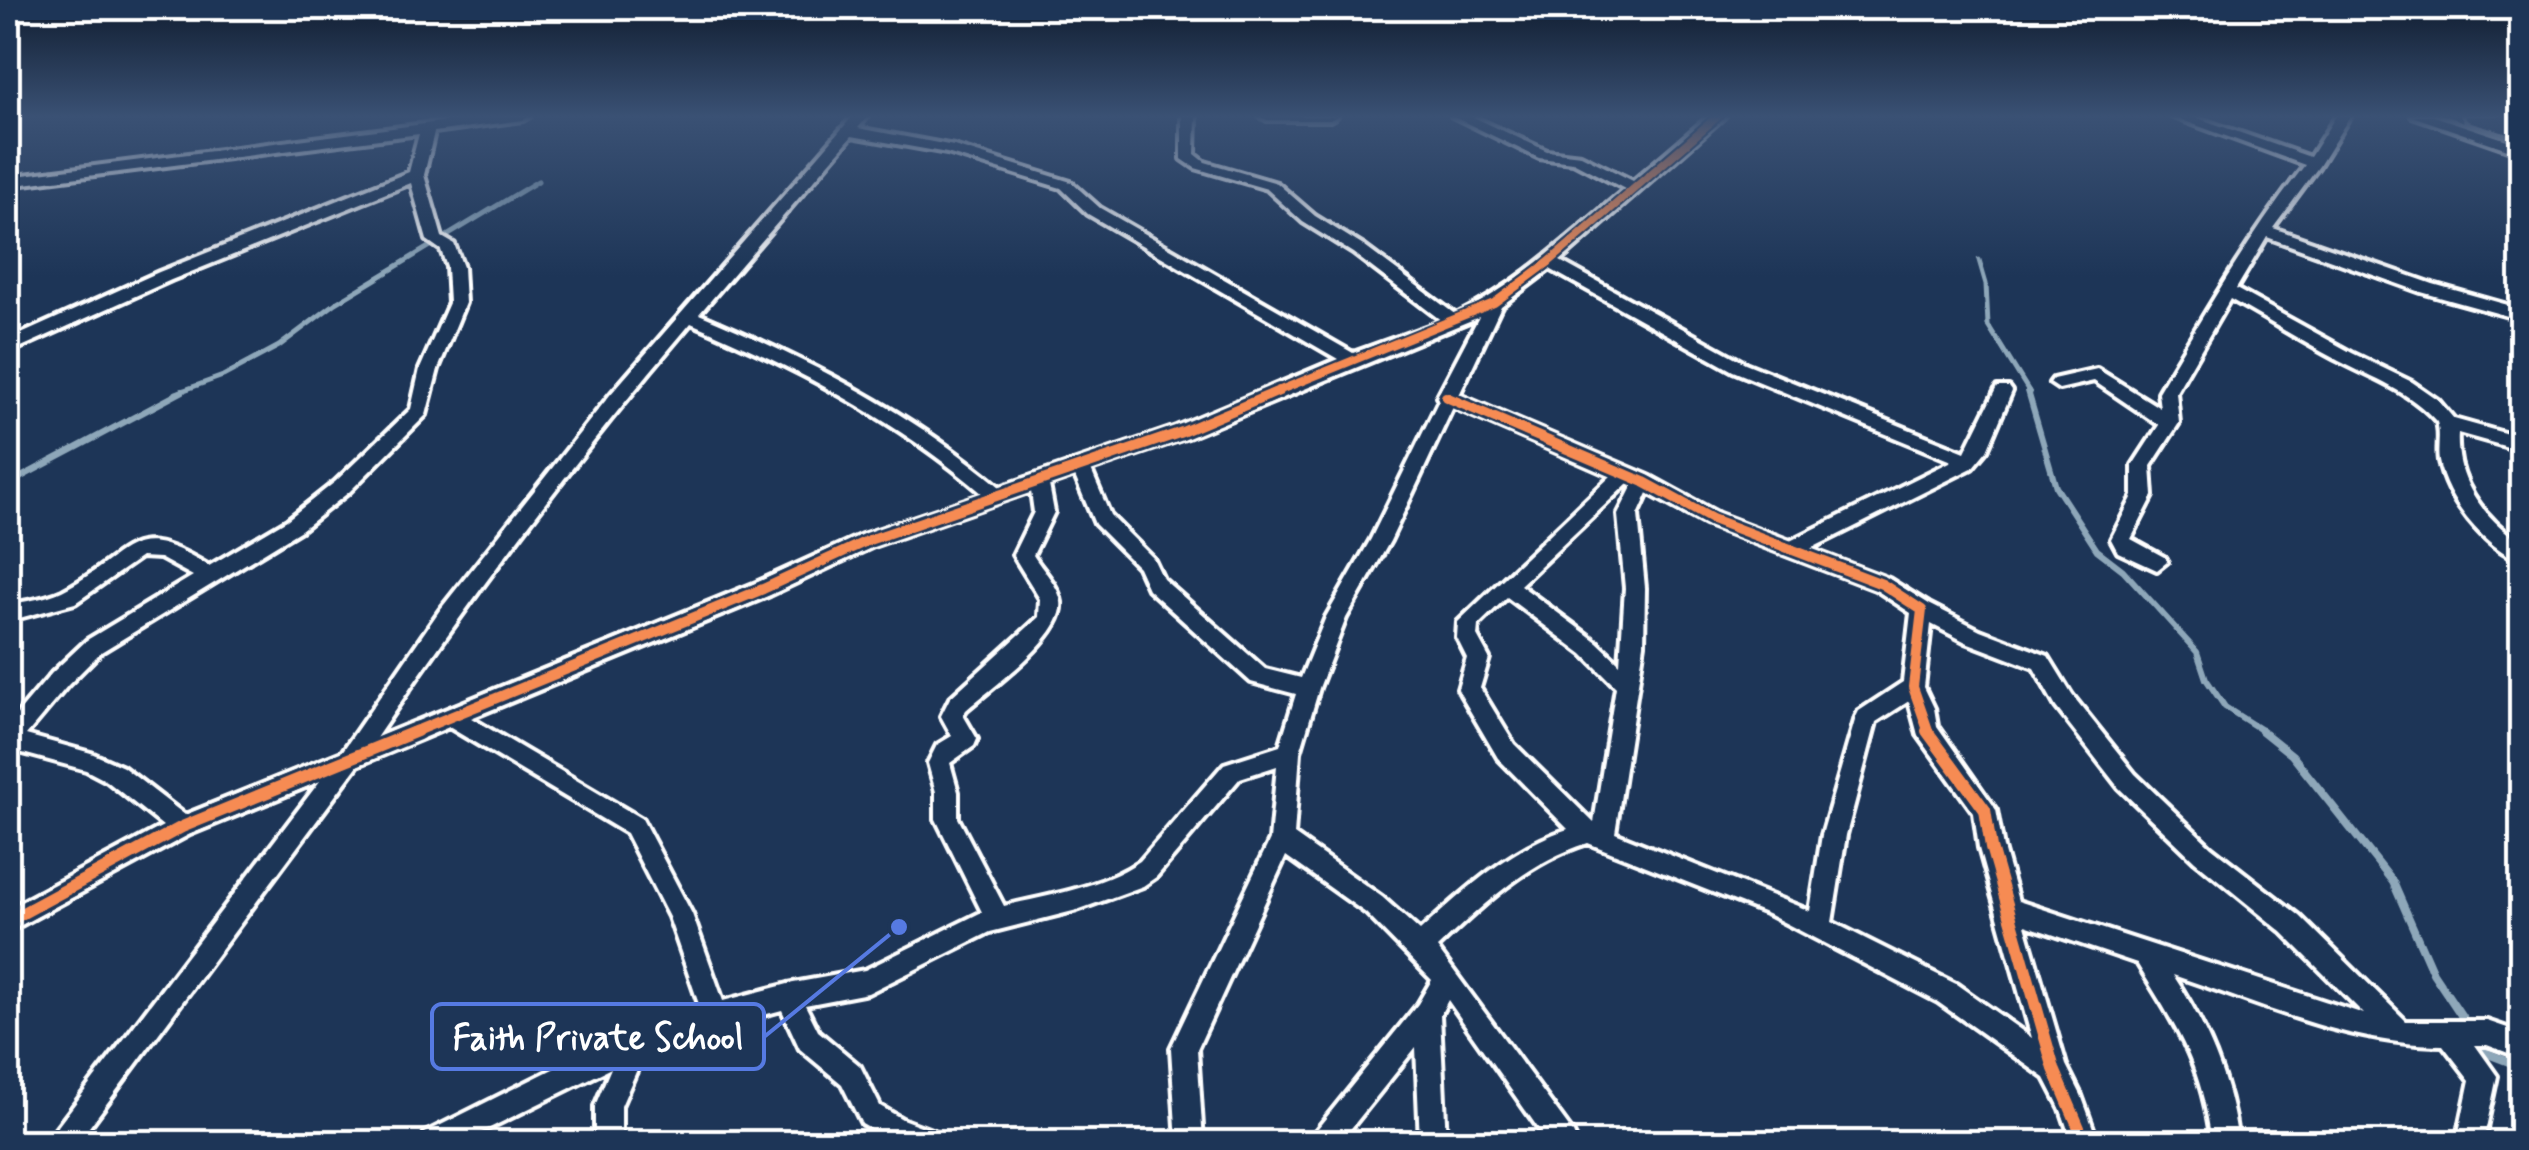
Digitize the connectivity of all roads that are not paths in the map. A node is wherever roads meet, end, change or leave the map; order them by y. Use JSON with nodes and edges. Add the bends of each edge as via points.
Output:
{"nodes":[{"id":1,"x":102,"y":170,"type":"edge"},
{"id":2,"x":417,"y":170,"type":"edge"},
{"id":3,"x":816,"y":170,"type":"edge"},
{"id":4,"x":1017,"y":170,"type":"edge"},
{"id":5,"x":1216,"y":170,"type":"edge"},
{"id":6,"x":1599,"y":170,"type":"edge"},
{"id":7,"x":1656,"y":170,"type":"edge"},
{"id":8,"x":2309,"y":170,"type":"edge"},
{"id":9,"x":416,"y":174,"type":"junction"},
{"id":10,"x":8,"y":182,"type":"edge"},
{"id":11,"x":1635,"y":188,"type":"junction"},
{"id":12,"x":2263,"y":230,"type":"junction"},
{"id":13,"x":1549,"y":262,"type":"junction"},
{"id":14,"x":2226,"y":290,"type":"junction"},
{"id":15,"x":1494,"y":304,"type":"junction"},
{"id":16,"x":2522,"y":315,"type":"edge"},
{"id":17,"x":690,"y":316,"type":"junction"},
{"id":18,"x":1454,"y":322,"type":"junction"},
{"id":19,"x":8,"y":347,"type":"edge"},
{"id":20,"x":1352,"y":360,"type":"junction"},
{"id":21,"x":2060,"y":383,"type":"dead end"},
{"id":22,"x":2003,"y":392,"type":"dead end"},
{"id":23,"x":1446,"y":397,"type":"junction"},
{"id":24,"x":2170,"y":423,"type":"junction"},
{"id":25,"x":2448,"y":424,"type":"junction"},
{"id":26,"x":2522,"y":445,"type":"edge"},
{"id":27,"x":1967,"y":460,"type":"junction"},
{"id":28,"x":1080,"y":465,"type":"junction"},
{"id":29,"x":1634,"y":478,"type":"junction"},
{"id":30,"x":1039,"y":482,"type":"junction"},
{"id":31,"x":998,"y":496,"type":"junction"},
{"id":32,"x":1794,"y":548,"type":"junction"},
{"id":33,"x":2522,"y":554,"type":"edge"},
{"id":34,"x":2157,"y":562,"type":"dead end"},
{"id":35,"x":209,"y":576,"type":"junction"},
{"id":36,"x":1507,"y":586,"type":"junction"},
{"id":37,"x":1922,"y":610,"type":"junction"},
{"id":38,"x":8,"y":612,"type":"edge"},
{"id":39,"x":1627,"y":684,"type":"junction"},
{"id":40,"x":1913,"y":687,"type":"junction"},
{"id":41,"x":1308,"y":688,"type":"junction"},
{"id":42,"x":448,"y":716,"type":"junction"},
{"id":43,"x":8,"y":740,"type":"edge"},
{"id":44,"x":1290,"y":752,"type":"junction"},
{"id":45,"x":350,"y":758,"type":"junction"},
{"id":46,"x":182,"y":827,"type":"junction"},
{"id":47,"x":1596,"y":835,"type":"junction"},
{"id":48,"x":1282,"y":840,"type":"junction"},
{"id":49,"x":2012,"y":910,"type":"junction"},
{"id":50,"x":998,"y":918,"type":"junction"},
{"id":51,"x":8,"y":922,"type":"edge"},
{"id":52,"x":1819,"y":928,"type":"junction"},
{"id":53,"x":1420,"y":947,"type":"junction"},
{"id":54,"x":2146,"y":956,"type":"junction"},
{"id":55,"x":1447,"y":978,"type":"junction"},
{"id":56,"x":788,"y":996,"type":"junction"},
{"id":57,"x":716,"y":1013,"type":"junction"},
{"id":58,"x":1427,"y":1013,"type":"junction"},
{"id":59,"x":2447,"y":1031,"type":"junction"},
{"id":60,"x":2401,"y":1033,"type":"junction"},
{"id":61,"x":636,"y":1041,"type":"junction"},
{"id":62,"x":2522,"y":1046,"type":"edge"},
{"id":63,"x":2054,"y":1069,"type":"junction"},
{"id":64,"x":62,"y":1142,"type":"edge"},
{"id":65,"x":434,"y":1142,"type":"edge"},
{"id":66,"x":608,"y":1142,"type":"edge"},
{"id":67,"x":930,"y":1142,"type":"edge"},
{"id":68,"x":1190,"y":1142,"type":"edge"},
{"id":69,"x":1323,"y":1142,"type":"edge"},
{"id":70,"x":1433,"y":1142,"type":"edge"},
{"id":71,"x":1564,"y":1142,"type":"edge"},
{"id":72,"x":2085,"y":1142,"type":"edge"},
{"id":73,"x":2225,"y":1142,"type":"edge"},
{"id":74,"x":2470,"y":1142,"type":"edge"}],
"edges":[{"from":1,"to":10,"type":"street"},
{"from":2,"to":9,"type":"street"},
{"from":3,"to":17,"type":"street"},
{"from":4,"to":20,"type":"street","via":[[1066,185],[1094,211]]},
{"from":5,"to":18,"type":"street","via":[[1272,186]]},
{"from":6,"to":11,"type":"street"},
{"from":7,"to":11,"type":"street"},
{"from":8,"to":12,"type":"street"},
{"from":9,"to":19,"type":"street"},
{"from":9,"to":35,"type":"street","via":[[435,240],[452,257],[457,303],[429,368],[420,411],[306,516]]},
{"from":11,"to":13,"type":"street"},
{"from":12,"to":14,"type":"street"},
{"from":12,"to":16,"type":"street"},
{"from":13,"to":15,"type":"street"},
{"from":13,"to":27,"type":"street","via":[[1739,367]]},
{"from":14,"to":24,"type":"street","via":[[2167,392]]},
{"from":14,"to":25,"type":"street","via":[[2404,387]]},
{"from":15,"to":18,"type":"street"},
{"from":15,"to":23,"type":"street"},
{"from":17,"to":31,"type":"street","via":[[918,429]]},
{"from":17,"to":45,"type":"street","via":[[616,399],[447,616]]},
{"from":18,"to":20,"type":"street"},
{"from":20,"to":28,"type":"street","via":[[1182,432]]},
{"from":21,"to":24,"type":"street","via":[[2097,375]]},
{"from":22,"to":27,"type":"street","via":[[1978,450]]},
{"from":23,"to":29,"type":"street"},
{"from":23,"to":41,"type":"street"},
{"from":24,"to":34,"type":"street","via":[[2142,465],[2143,496],[2122,536],[2125,547]]},
{"from":25,"to":26,"type":"street"},
{"from":25,"to":33,"type":"street","via":[[2452,472],[2486,527]]},
{"from":27,"to":32,"type":"street"},
{"from":28,"to":30,"type":"street"},
{"from":28,"to":41,"type":"street","via":[[1102,519],[1146,562],[1155,584],[1259,676]]},
{"from":29,"to":32,"type":"street","via":[[1712,519]]},
{"from":29,"to":36,"type":"street"},
{"from":29,"to":39,"type":"street","via":[[1628,515],[1634,644]]},
{"from":30,"to":31,"type":"street"},
{"from":30,"to":50,"type":"street","via":[[1044,512],[1023,555],[1052,599],[1051,617],[958,704],[952,716],[966,739],[939,764],[947,818]]},
{"from":31,"to":42,"type":"street","via":[[870,540]]},
{"from":32,"to":37,"type":"street","via":[[1882,584]]},
{"from":35,"to":38,"type":"street","via":[[175,554],[142,547],[74,594]]},
{"from":35,"to":43,"type":"street","via":[[84,655]]},
{"from":36,"to":39,"type":"street"},
{"from":36,"to":47,"type":"street","via":[[1468,622],[1467,638],[1478,651],[1470,688],[1506,751]]},
{"from":37,"to":40,"type":"street"},
{"from":37,"to":60,"type":"street","via":[[2041,662],[2127,782],[2292,924]]},
{"from":39,"to":47,"type":"street"},
{"from":40,"to":49,"type":"street","via":[[1926,730],[1984,810]]},
{"from":40,"to":52,"type":"street","via":[[1866,717],[1834,835]]},
{"from":41,"to":44,"type":"street"},
{"from":42,"to":45,"type":"street"},
{"from":42,"to":57,"type":"street","via":[[634,826],[680,914]]},
{"from":43,"to":46,"type":"street","via":[[103,768]]},
{"from":44,"to":48,"type":"street"},
{"from":44,"to":50,"type":"street","via":[[1232,771],[1142,875]]},
{"from":45,"to":46,"type":"street"},
{"from":45,"to":64,"type":"street"},
{"from":46,"to":51,"type":"street"},
{"from":47,"to":52,"type":"street"},
{"from":47,"to":53,"type":"street","via":[[1566,838],[1518,864]]},
{"from":48,"to":53,"type":"street","via":[[1374,905]]},
{"from":48,"to":68,"type":"street","via":[[1188,1035],[1182,1062]]},
{"from":49,"to":54,"type":"street"},
{"from":49,"to":63,"type":"street"},
{"from":50,"to":56,"type":"street","via":[[868,981]]},
{"from":52,"to":63,"type":"street","via":[[1947,992]]},
{"from":53,"to":55,"type":"street"},
{"from":54,"to":60,"type":"street"},
{"from":54,"to":73,"type":"street","via":[[2212,1068]]},
{"from":55,"to":58,"type":"street"},
{"from":55,"to":71,"type":"street"},
{"from":56,"to":57,"type":"street"},
{"from":56,"to":67,"type":"street","via":[[809,1040],[850,1075],[871,1115]]},
{"from":57,"to":61,"type":"street"},
{"from":58,"to":69,"type":"street"},
{"from":58,"to":70,"type":"street"},
{"from":59,"to":60,"type":"street"},
{"from":59,"to":62,"type":"street"},
{"from":59,"to":74,"type":"street","via":[[2484,1076]]},
{"from":61,"to":65,"type":"street"},
{"from":61,"to":66,"type":"street","via":[[608,1106]]},
{"from":63,"to":72,"type":"street"}]}
